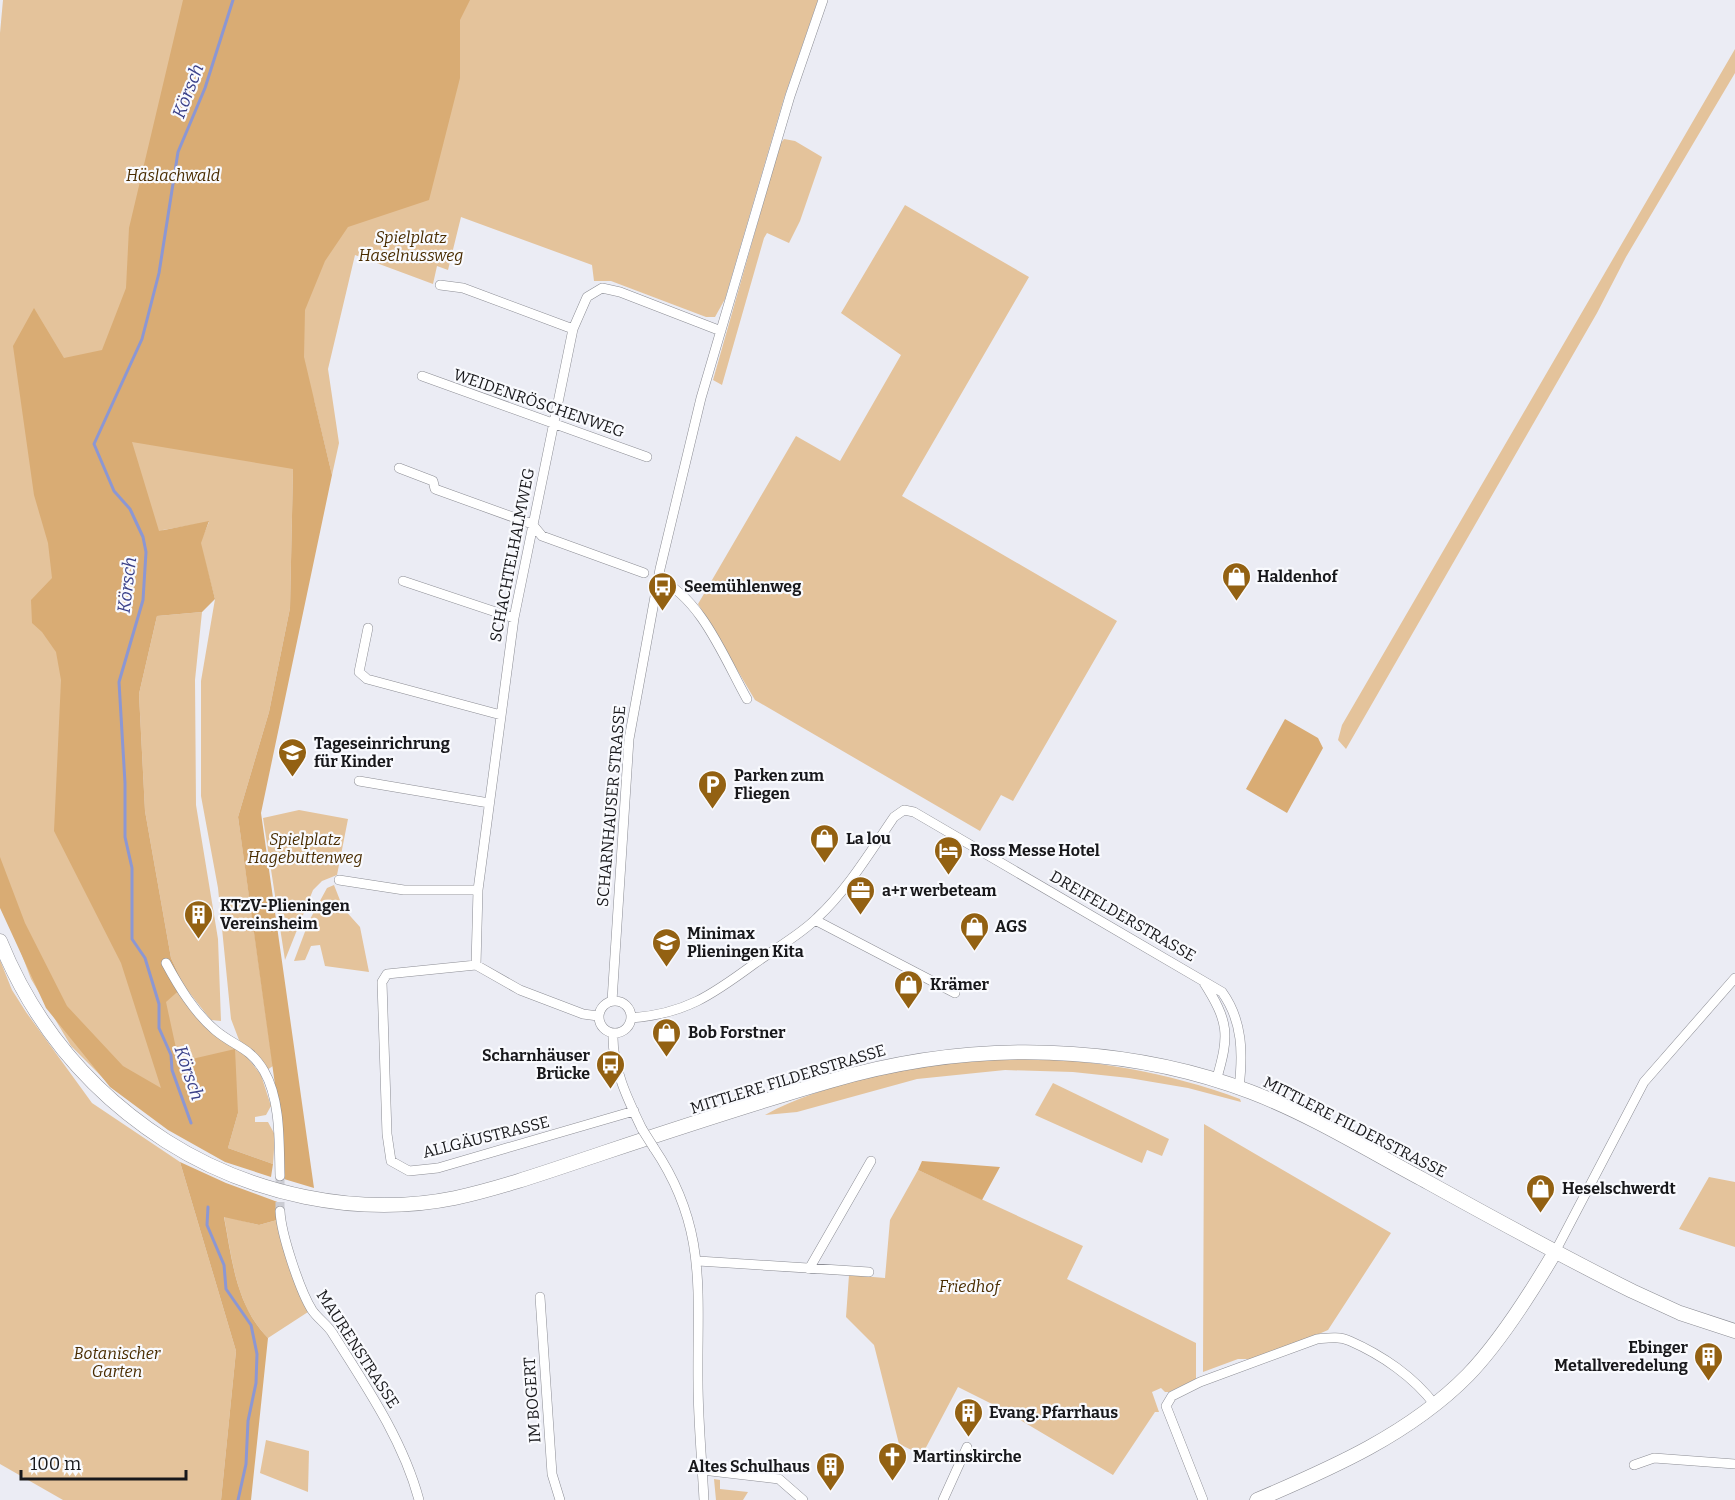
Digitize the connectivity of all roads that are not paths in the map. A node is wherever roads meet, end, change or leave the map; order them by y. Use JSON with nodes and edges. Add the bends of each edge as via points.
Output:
{"nodes":[{"id":1,"x":823,"y":0,"type":"edge"},
{"id":2,"x":440,"y":285,"type":"dead end"},
{"id":3,"x":573,"y":329,"type":"junction"},
{"id":4,"x":720,"y":331,"type":"junction"},
{"id":5,"x":422,"y":376,"type":"dead end"},
{"id":6,"x":554,"y":423,"type":"junction"},
{"id":7,"x":647,"y":457,"type":"dead end"},
{"id":8,"x":399,"y":468,"type":"dead end"},
{"id":9,"x":532,"y":524,"type":"junction"},
{"id":10,"x":644,"y":573,"type":"dead end"},
{"id":11,"x":658,"y":579,"type":"junction"},
{"id":12,"x":403,"y":581,"type":"dead end"},
{"id":13,"x":514,"y":618,"type":"junction"},
{"id":14,"x":368,"y":628,"type":"dead end"},
{"id":15,"x":747,"y":699,"type":"dead end"},
{"id":16,"x":501,"y":715,"type":"junction"},
{"id":17,"x":359,"y":780,"type":"dead end"},
{"id":18,"x":489,"y":802,"type":"junction"},
{"id":19,"x":339,"y":880,"type":"dead end"},
{"id":20,"x":478,"y":890,"type":"junction"},
{"id":21,"x":815,"y":920,"type":"junction"},
{"id":22,"x":0,"y":941,"type":"edge"},
{"id":23,"x":166,"y":963,"type":"dead end"},
{"id":24,"x":476,"y":965,"type":"junction"},
{"id":25,"x":1735,"y":978,"type":"edge"},
{"id":26,"x":1202,"y":979,"type":"junction"},
{"id":27,"x":955,"y":993,"type":"dead end"},
{"id":28,"x":612,"y":1001,"type":"junction"},
{"id":29,"x":598,"y":1016,"type":"junction"},
{"id":30,"x":631,"y":1018,"type":"junction"},
{"id":31,"x":612,"y":1034,"type":"junction"},
{"id":32,"x":1216,"y":1081,"type":"junction"},
{"id":33,"x":1239,"y":1088,"type":"junction"},
{"id":34,"x":634,"y":1111,"type":"junction"},
{"id":35,"x":871,"y":1161,"type":"dead end"},
{"id":36,"x":280,"y":1176,"type":"tunnel mouth"},
{"id":37,"x":280,"y":1211,"type":"tunnel mouth"},
{"id":38,"x":1555,"y":1252,"type":"junction"},
{"id":39,"x":698,"y":1262,"type":"junction"},
{"id":40,"x":809,"y":1269,"type":"junction"},
{"id":41,"x":869,"y":1272,"type":"dead end"},
{"id":42,"x":540,"y":1297,"type":"dead end"},
{"id":43,"x":1735,"y":1329,"type":"edge"},
{"id":44,"x":1435,"y":1405,"type":"junction"},
{"id":45,"x":966,"y":1447,"type":"dead end"},
{"id":46,"x":1735,"y":1464,"type":"edge"},
{"id":47,"x":1634,"y":1465,"type":"dead end"},
{"id":48,"x":702,"y":1470,"type":"junction"},
{"id":49,"x":419,"y":1500,"type":"edge"},
{"id":50,"x":560,"y":1500,"type":"edge"},
{"id":51,"x":704,"y":1500,"type":"edge"},
{"id":52,"x":803,"y":1500,"type":"edge"},
{"id":53,"x":943,"y":1500,"type":"edge"},
{"id":54,"x":1203,"y":1500,"type":"edge"},
{"id":55,"x":1257,"y":1500,"type":"edge"}],
"edges":[{"from":1,"to":4,"type":"street","name":"SCHARNHAUSER STRASSE","via":[[793,86]]},
{"from":2,"to":3,"type":"street","via":[[463,288]]},
{"from":3,"to":4,"type":"street","name":"SCHACHTELHALMWEG","via":[[587,297],[602,288]]},
{"from":3,"to":6,"type":"street","name":"SCHACHTELHALMWEG"},
{"from":4,"to":11,"type":"street","name":"SCHARNHAUSER STRASSE","via":[[682,470]]},
{"from":5,"to":6,"type":"street","name":"WEIDENRÖSCHENWEG"},
{"from":6,"to":7,"type":"street","name":"WEIDENRÖSCHENWEG"},
{"from":6,"to":9,"type":"street","name":"SCHACHTELHALMWEG"},
{"from":8,"to":9,"type":"street","via":[[433,481],[435,489]]},
{"from":9,"to":10,"type":"street","via":[[542,536]]},
{"from":9,"to":13,"type":"street","name":"SCHACHTELHALMWEG"},
{"from":11,"to":15,"type":"street","via":[[697,610]]},
{"from":11,"to":28,"type":"street","name":"SCHARNHAUSER STRASSE","via":[[629,739]]},
{"from":12,"to":13,"type":"street"},
{"from":13,"to":16,"type":"street","name":"SCHACHTELHALMWEG"},
{"from":14,"to":16,"type":"street","via":[[358,672],[367,679]]},
{"from":16,"to":18,"type":"street","name":"SCHACHTELHALMWEG"},
{"from":17,"to":18,"type":"street"},
{"from":18,"to":20,"type":"street","name":"SCHACHTELHALMWEG"},
{"from":19,"to":20,"type":"street","via":[[404,890]]},
{"from":20,"to":24,"type":"street","name":"SCHACHTELHALMWEG"},
{"from":21,"to":26,"type":"street","name":"DREIFELDERSTRASSE","via":[[852,879],[894,817],[904,810],[914,812]]},
{"from":21,"to":27,"type":"street"},
{"from":21,"to":30,"type":"street","name":"DREIFELDERSTRASSE","via":[[722,989],[694,1004],[663,1014]]},
{"from":22,"to":32,"type":"main road","name":"MITTLERE FILDERSTRASSE","via":[[22,990],[52,1037],[107,1098],[143,1127],[198,1160],[241,1179],[292,1194],[339,1201],[376,1204],[452,1198],[830,1081],[940,1057],[1029,1052],[1077,1054],[1147,1064]]},
{"from":23,"to":36,"type":"street","via":[[206,1020],[246,1049],[265,1073],[276,1118]]},
{"from":24,"to":29,"type":"street","via":[[519,990]]},
{"from":24,"to":34,"type":"street","name":"ALLGÄUSTRASSE","via":[[387,974],[381,982],[391,1161],[410,1170],[438,1168]]},
{"from":25,"to":38,"type":"street","via":[[1644,1082]]},
{"from":26,"to":32,"type":"street","name":"DREIFELDERSTRASSE","via":[[1223,1015],[1226,1044]]},
{"from":26,"to":33,"type":"street","name":"DREIFELDERSTRASSE","via":[[1222,992],[1238,1020],[1243,1059]]},
{"from":28,"to":29,"type":"street","via":[[600,1009]]},
{"from":28,"to":30,"type":"street","via":[[626,1005]]},
{"from":29,"to":31,"type":"street","via":[[599,1024]]},
{"from":30,"to":31,"type":"street","via":[[622,1033]]},
{"from":31,"to":34,"type":"street","via":[[622,1084]]},
{"from":32,"to":33,"type":"main road","name":"MITTLERE FILDERSTRASSE"},
{"from":33,"to":38,"type":"main road","name":"MITTLERE FILDERSTRASSE","via":[[1325,1127]]},
{"from":34,"to":39,"type":"street","bridge":true,"via":[[687,1211]]},
{"from":35,"to":40,"type":"street"},
{"from":37,"to":49,"type":"street","name":"MAURENSTRASSE","via":[[286,1241],[313,1312],[329,1328],[381,1409]]},
{"from":38,"to":43,"type":"main road","name":"MITTLERE FILDERSTRASSE","via":[[1680,1313]]},
{"from":38,"to":44,"type":"main road","via":[[1485,1355]]},
{"from":39,"to":40,"type":"street"},
{"from":39,"to":48,"type":"street"},
{"from":40,"to":41,"type":"street"},
{"from":42,"to":50,"type":"street","name":"IM BOGERT","via":[[552,1474]]},
{"from":44,"to":54,"type":"street","via":[[1406,1374],[1349,1340],[1335,1337],[1317,1339],[1200,1382],[1173,1396],[1166,1406]]},
{"from":44,"to":55,"type":"main road","via":[[1349,1460]]},
{"from":45,"to":53,"type":"street"},
{"from":46,"to":47,"type":"street","via":[[1654,1458]]},
{"from":48,"to":51,"type":"street"},
{"from":48,"to":52,"type":"street","via":[[779,1479]]}]}
